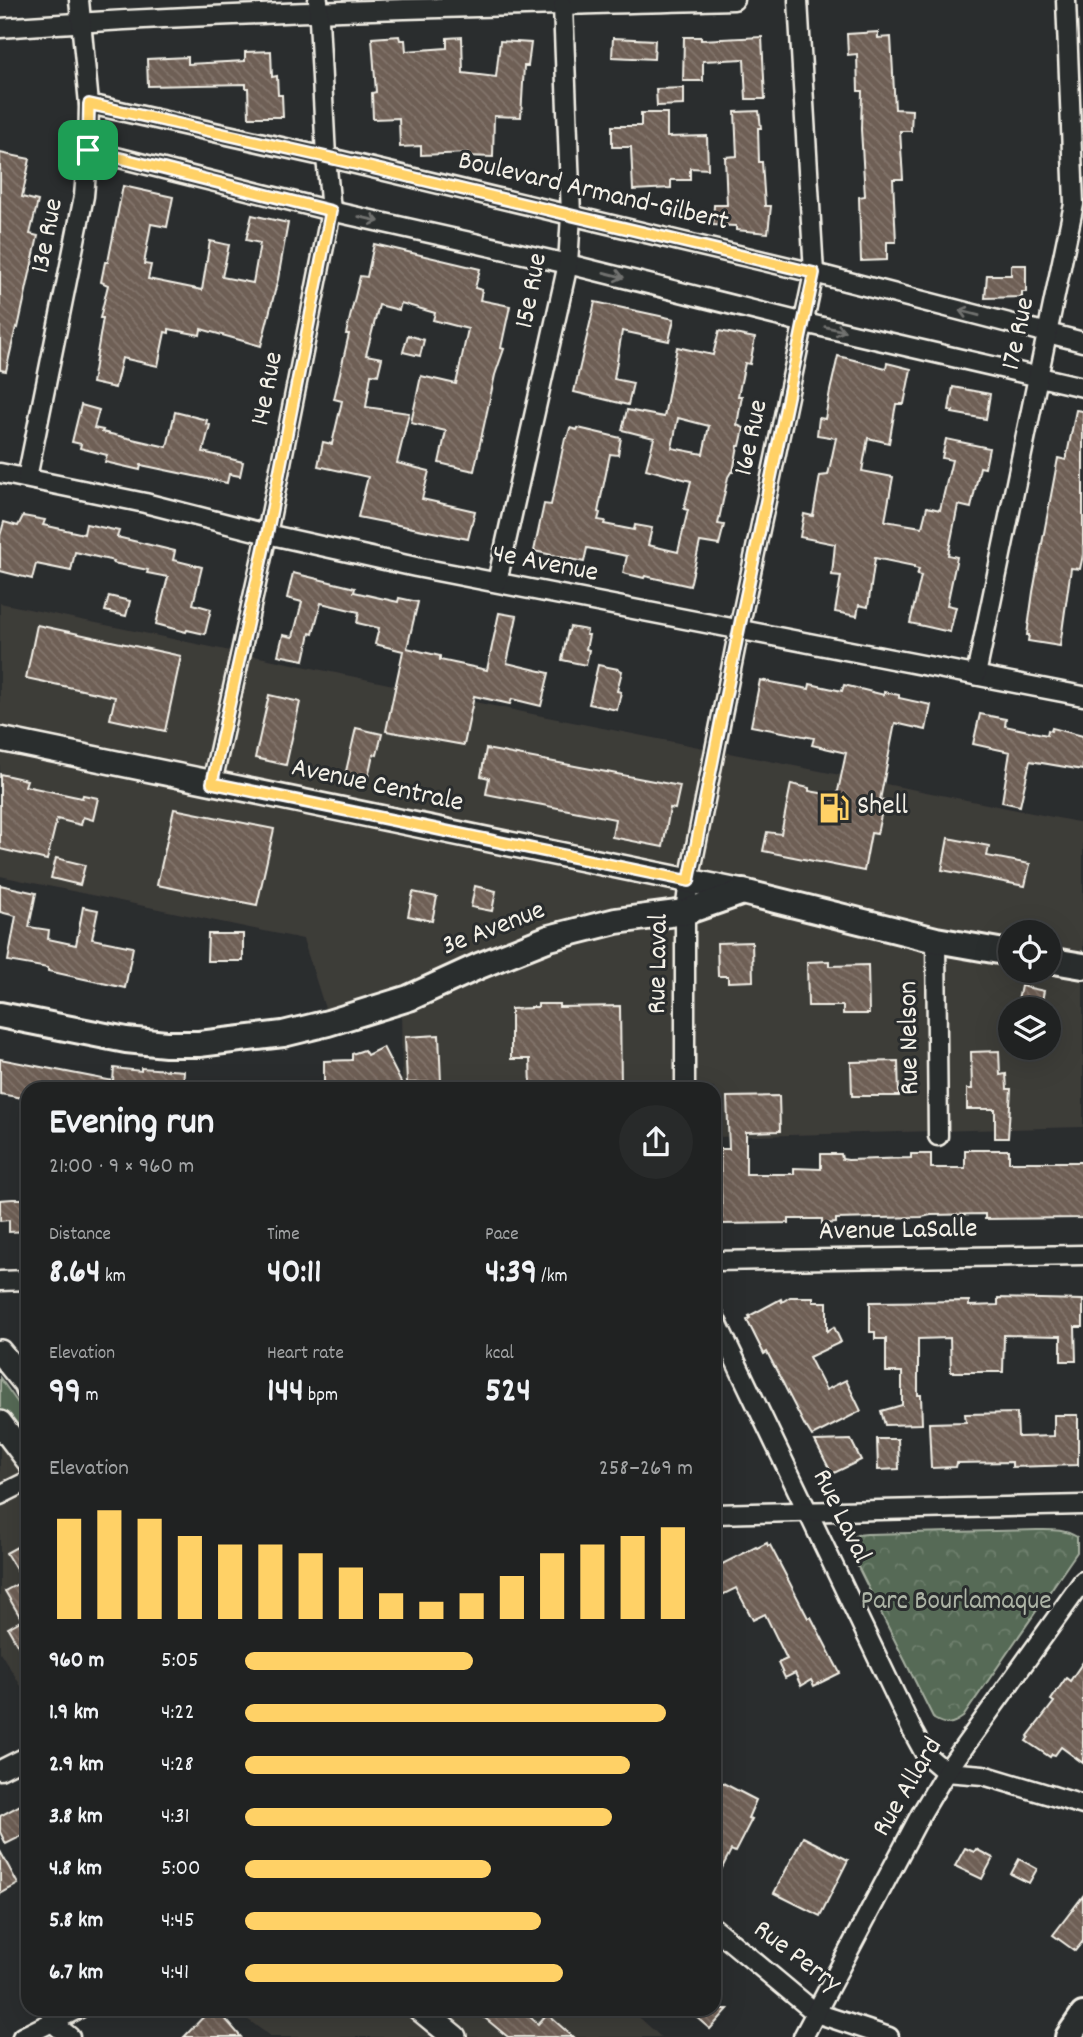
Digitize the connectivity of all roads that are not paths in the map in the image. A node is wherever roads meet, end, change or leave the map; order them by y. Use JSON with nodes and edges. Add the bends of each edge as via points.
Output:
{"nodes":[{"id":1,"x":79,"y":0,"type":"edge"},
{"id":2,"x":734,"y":0,"type":"edge"},
{"id":3,"x":798,"y":0,"type":"edge"},
{"id":4,"x":1066,"y":0,"type":"edge"},
{"id":5,"x":318,"y":6,"type":"edge"},
{"id":6,"x":563,"y":6,"type":"junction"},
{"id":7,"x":80,"y":22,"type":"junction"},
{"id":8,"x":0,"y":28,"type":"edge"},
{"id":9,"x":89,"y":104,"type":"junction"},
{"id":10,"x":88,"y":150,"type":"junction"},
{"id":11,"x":326,"y":157,"type":"junction"},
{"id":12,"x":331,"y":211,"type":"junction"},
{"id":13,"x":571,"y":215,"type":"junction"},
{"id":14,"x":568,"y":264,"type":"junction"},
{"id":15,"x":814,"y":273,"type":"junction"},
{"id":16,"x":805,"y":323,"type":"junction"},
{"id":17,"x":1047,"y":334,"type":"junction"},
{"id":18,"x":1083,"y":342,"type":"edge"},
{"id":19,"x":1038,"y":376,"type":"junction"},
{"id":20,"x":1083,"y":387,"type":"edge"},
{"id":21,"x":0,"y":473,"type":"edge"},
{"id":22,"x":27,"y":478,"type":"junction"},
{"id":23,"x":267,"y":534,"type":"junction"},
{"id":24,"x":497,"y":582,"type":"junction"},
{"id":25,"x":739,"y":629,"type":"junction"},
{"id":26,"x":976,"y":675,"type":"junction"},
{"id":27,"x":1083,"y":696,"type":"edge"},
{"id":28,"x":0,"y":739,"type":"edge"},
{"id":29,"x":212,"y":783,"type":"junction"},
{"id":30,"x":689,"y":881,"type":"junction"},
{"id":31,"x":743,"y":892,"type":"junction"},
{"id":32,"x":685,"y":912,"type":"junction"},
{"id":33,"x":936,"y":940,"type":"junction"},
{"id":34,"x":998,"y":951,"type":"edge"},
{"id":35,"x":1061,"y":962,"type":"edge"},
{"id":36,"x":1083,"y":966,"type":"edge"},
{"id":37,"x":0,"y":1015,"type":"edge"},
{"id":38,"x":685,"y":1082,"type":"edge"},
{"id":39,"x":938,"y":1136,"type":"dead end"},
{"id":40,"x":1083,"y":1255,"type":"edge"},
{"id":41,"x":721,"y":1261,"type":"edge"},
{"id":42,"x":21,"y":1280,"type":"edge"},
{"id":43,"x":0,"y":1281,"type":"edge"},
{"id":44,"x":721,"y":1331,"type":"edge"},
{"id":45,"x":0,"y":1352,"type":"edge"},
{"id":46,"x":21,"y":1378,"type":"edge"},
{"id":47,"x":0,"y":1423,"type":"edge"},
{"id":48,"x":21,"y":1451,"type":"edge"},
{"id":49,"x":21,"y":1484,"type":"edge"},
{"id":50,"x":0,"y":1495,"type":"edge"},
{"id":51,"x":1083,"y":1505,"type":"edge"},
{"id":52,"x":808,"y":1512,"type":"junction"},
{"id":53,"x":721,"y":1514,"type":"edge"},
{"id":54,"x":1083,"y":1581,"type":"edge"},
{"id":55,"x":21,"y":1760,"type":"edge"},
{"id":56,"x":0,"y":1770,"type":"edge"},
{"id":57,"x":946,"y":1772,"type":"junction"},
{"id":58,"x":1083,"y":1805,"type":"edge"},
{"id":59,"x":721,"y":1934,"type":"edge"},
{"id":60,"x":816,"y":2013,"type":"junction"},
{"id":61,"x":1083,"y":2015,"type":"edge"},
{"id":62,"x":64,"y":2016,"type":"edge"},
{"id":63,"x":428,"y":2016,"type":"edge"},
{"id":64,"x":52,"y":2022,"type":"junction"},
{"id":65,"x":22,"y":2037,"type":"edge"},
{"id":66,"x":70,"y":2037,"type":"edge"},
{"id":67,"x":454,"y":2037,"type":"edge"},
{"id":68,"x":803,"y":2037,"type":"edge"},
{"id":69,"x":889,"y":2037,"type":"edge"},
{"id":70,"x":1068,"y":2037,"type":"edge"}],
"edges":[{"from":1,"to":7,"type":"street","name":"13e Rue"},
{"from":2,"to":6,"type":"street"},
{"from":3,"to":15,"type":"street","name":"16e Rue"},
{"from":4,"to":17,"type":"street","name":"17e Rue","via":[[1074,204]]},
{"from":5,"to":6,"type":"street"},
{"from":5,"to":7,"type":"street"},
{"from":5,"to":11,"type":"street","name":"14e Rue"},
{"from":6,"to":13,"type":"street","name":"15e Rue"},
{"from":7,"to":8,"type":"street"},
{"from":7,"to":9,"type":"street","name":"13e Rue"},
{"from":9,"to":10,"type":"street","name":"13e Rue"},
{"from":9,"to":11,"type":"street","name":"Boulevard Armand-Gilbert"},
{"from":10,"to":12,"type":"street"},
{"from":10,"to":22,"type":"street","name":"13e Rue","via":[[84,196]]},
{"from":11,"to":12,"type":"street","name":"14e Rue"},
{"from":11,"to":13,"type":"street","name":"Boulevard Armand-Gilbert"},
{"from":12,"to":14,"type":"street","one_way":true},
{"from":12,"to":23,"type":"street","name":"14e Rue"},
{"from":13,"to":14,"type":"street","name":"15e Rue"},
{"from":13,"to":15,"type":"street","name":"Boulevard Armand-Gilbert"},
{"from":14,"to":16,"type":"street","one_way":true},
{"from":14,"to":24,"type":"street","name":"15e Rue"},
{"from":15,"to":16,"type":"street","name":"16e Rue"},
{"from":17,"to":15,"type":"street","name":"Boulevard Armand-Gilbert","one_way":true},
{"from":16,"to":19,"type":"street","one_way":true},
{"from":16,"to":25,"type":"street","name":"16e Rue"},
{"from":17,"to":18,"type":"street","name":"Boulevard Armand-Gilbert"},
{"from":17,"to":19,"type":"street","name":"17e Rue"},
{"from":19,"to":20,"type":"street"},
{"from":19,"to":26,"type":"street","name":"17e Rue"},
{"from":21,"to":22,"type":"street","name":"4e Avenue"},
{"from":22,"to":23,"type":"street","name":"4e Avenue"},
{"from":23,"to":24,"type":"street","name":"4e Avenue"},
{"from":23,"to":29,"type":"street","name":"14e Rue"},
{"from":24,"to":25,"type":"street","name":"4e Avenue"},
{"from":25,"to":26,"type":"street","name":"4e Avenue"},
{"from":25,"to":30,"type":"street","name":"16e Rue"},
{"from":26,"to":27,"type":"street","name":"4e Avenue"},
{"from":28,"to":29,"type":"street","name":"Avenue Centrale"},
{"from":29,"to":30,"type":"street","name":"Avenue Centrale"},
{"from":30,"to":31,"type":"street","name":"Avenue Centrale"},
{"from":30,"to":32,"type":"street","name":"Rue Laval"},
{"from":31,"to":32,"type":"main road","name":"3e Avenue"},
{"from":31,"to":33,"type":"main road"},
{"from":32,"to":37,"type":"main road","name":"3e Avenue","via":[[616,921],[549,938],[409,998],[283,1034],[166,1044]]},
{"from":32,"to":38,"type":"street","name":"Rue Laval"},
{"from":33,"to":34,"type":"main road"},
{"from":33,"to":39,"type":"street","name":"Rue Nelson"},
{"from":35,"to":36,"type":"main road"},
{"from":40,"to":41,"type":"street","name":"Avenue LaSalle"},
{"from":42,"to":43,"type":"street"},
{"from":44,"to":52,"type":"street","name":"Rue Laval"},
{"from":45,"to":46,"type":"street"},
{"from":47,"to":48,"type":"street"},
{"from":49,"to":50,"type":"street"},
{"from":51,"to":52,"type":"street"},
{"from":52,"to":53,"type":"street"},
{"from":52,"to":57,"type":"street","name":"Rue Laval","via":[[925,1755]]},
{"from":54,"to":57,"type":"street","name":"Rue Allard"},
{"from":55,"to":56,"type":"street"},
{"from":57,"to":58,"type":"street","via":[[983,1775]]},
{"from":57,"to":60,"type":"street","name":"Rue Allard"},
{"from":59,"to":60,"type":"street","name":"Rue Perry"},
{"from":60,"to":68,"type":"street","name":"Rue Allard"},
{"from":60,"to":69,"type":"street","name":"Rue Perry"},
{"from":61,"to":70,"type":"main road"},
{"from":62,"to":64,"type":"street"},
{"from":63,"to":67,"type":"street"},
{"from":64,"to":65,"type":"street"},
{"from":64,"to":66,"type":"street"}]}
